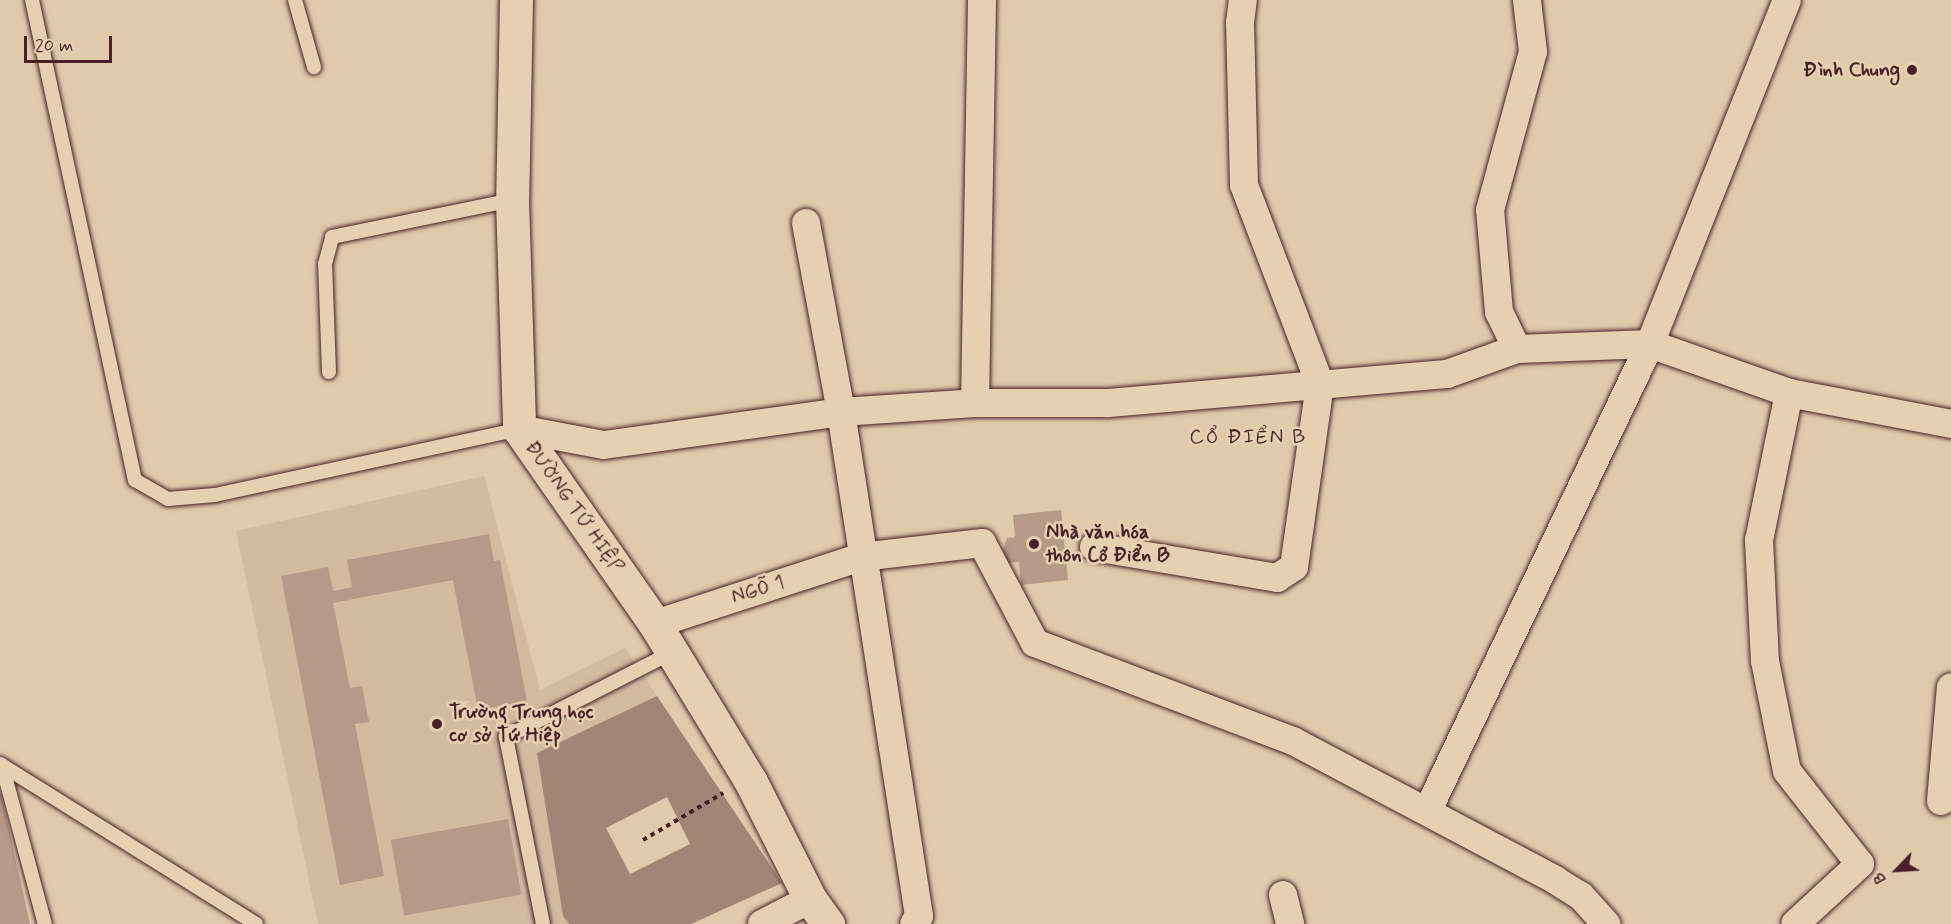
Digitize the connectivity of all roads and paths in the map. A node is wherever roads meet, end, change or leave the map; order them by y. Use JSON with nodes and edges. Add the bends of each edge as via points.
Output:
{"nodes":[{"id":1,"x":32,"y":0,"type":"edge"},
{"id":2,"x":296,"y":0,"type":"edge"},
{"id":3,"x":516,"y":0,"type":"edge"},
{"id":4,"x":982,"y":0,"type":"edge"},
{"id":5,"x":1243,"y":0,"type":"edge"},
{"id":6,"x":1527,"y":0,"type":"edge"},
{"id":7,"x":1786,"y":0,"type":"edge"},
{"id":8,"x":314,"y":67,"type":"dead end"},
{"id":9,"x":512,"y":200,"type":"junction"},
{"id":10,"x":806,"y":223,"type":"dead end"},
{"id":11,"x":1650,"y":344,"type":"junction"},
{"id":12,"x":1517,"y":349,"type":"junction"},
{"id":13,"x":329,"y":372,"type":"dead end"},
{"id":14,"x":1320,"y":384,"type":"junction"},
{"id":15,"x":1789,"y":393,"type":"junction"},
{"id":16,"x":975,"y":403,"type":"junction"},
{"id":17,"x":841,"y":412,"type":"junction"},
{"id":18,"x":1951,"y":424,"type":"edge"},
{"id":19,"x":519,"y":429,"type":"junction"},
{"id":20,"x":1094,"y":547,"type":"dead end"},
{"id":21,"x":861,"y":557,"type":"junction"},
{"id":22,"x":656,"y":624,"type":"junction"},
{"id":23,"x":671,"y":653,"type":"junction"},
{"id":24,"x":1951,"y":687,"type":"edge"},
{"id":25,"x":1,"y":764,"type":"edge"},
{"id":26,"x":729,"y":790,"type":"dead end"},
{"id":27,"x":1941,"y":801,"type":"dead end"},
{"id":28,"x":1428,"y":810,"type":"junction"},
{"id":29,"x":643,"y":840,"type":"dead end"},
{"id":30,"x":1283,"y":895,"type":"dead end"},
{"id":31,"x":819,"y":911,"type":"edge"},
{"id":32,"x":45,"y":924,"type":"edge"},
{"id":33,"x":256,"y":924,"type":"edge"},
{"id":34,"x":543,"y":924,"type":"edge"},
{"id":35,"x":762,"y":924,"type":"edge"},
{"id":36,"x":914,"y":924,"type":"edge"},
{"id":37,"x":1290,"y":924,"type":"edge"},
{"id":38,"x":1606,"y":924,"type":"edge"},
{"id":39,"x":1795,"y":924,"type":"edge"}],
"edges":[{"from":1,"to":19,"type":"lane","via":[[135,480],[168,499],[214,495]]},
{"from":2,"to":8,"type":"lane"},
{"from":3,"to":9,"type":"street","name":"ĐƯỜNG TỨ HIỆP"},
{"from":4,"to":16,"type":"street"},
{"from":5,"to":14,"type":"street","via":[[1240,23],[1244,185]]},
{"from":6,"to":12,"type":"street","via":[[1533,52],[1490,210],[1499,312]]},
{"from":7,"to":11,"type":"street"},
{"from":9,"to":13,"type":"lane","via":[[332,237],[325,264]]},
{"from":9,"to":19,"type":"street","name":"ĐƯỜNG TỨ HIỆP"},
{"from":10,"to":17,"type":"street"},
{"from":11,"to":12,"type":"street"},
{"from":11,"to":15,"type":"street"},
{"from":11,"to":28,"type":"street"},
{"from":12,"to":14,"type":"street","via":[[1447,374]]},
{"from":14,"to":16,"type":"street","via":[[1108,403]]},
{"from":14,"to":20,"type":"street","via":[[1294,567],[1277,578]]},
{"from":15,"to":18,"type":"street"},
{"from":15,"to":39,"type":"street","via":[[1759,540],[1765,661],[1787,771],[1860,864]]},
{"from":16,"to":17,"type":"street"},
{"from":17,"to":19,"type":"street","via":[[604,445]]},
{"from":17,"to":21,"type":"street"},
{"from":19,"to":22,"type":"street","name":"ĐƯỜNG TỨ HIỆP"},
{"from":21,"to":22,"type":"street","name":"NGÕ 1"},
{"from":21,"to":28,"type":"street","name":"NGÕ 1","via":[[982,543],[1035,644],[1293,741]]},
{"from":21,"to":36,"type":"street","via":[[919,916]]},
{"from":22,"to":23,"type":"street","name":"ĐƯỜNG TỨ HIỆP"},
{"from":23,"to":31,"type":"street","name":"ĐƯỜNG TỨ HIỆP","via":[[750,780]]},
{"from":23,"to":34,"type":"lane","via":[[506,737]]},
{"from":24,"to":27,"type":"street"},
{"from":25,"to":32,"type":"lane"},
{"from":25,"to":33,"type":"lane"},
{"from":26,"to":29,"type":"path"},
{"from":28,"to":38,"type":"street","via":[[1581,896]]},
{"from":30,"to":37,"type":"street"},
{"from":31,"to":35,"type":"street"}]}
